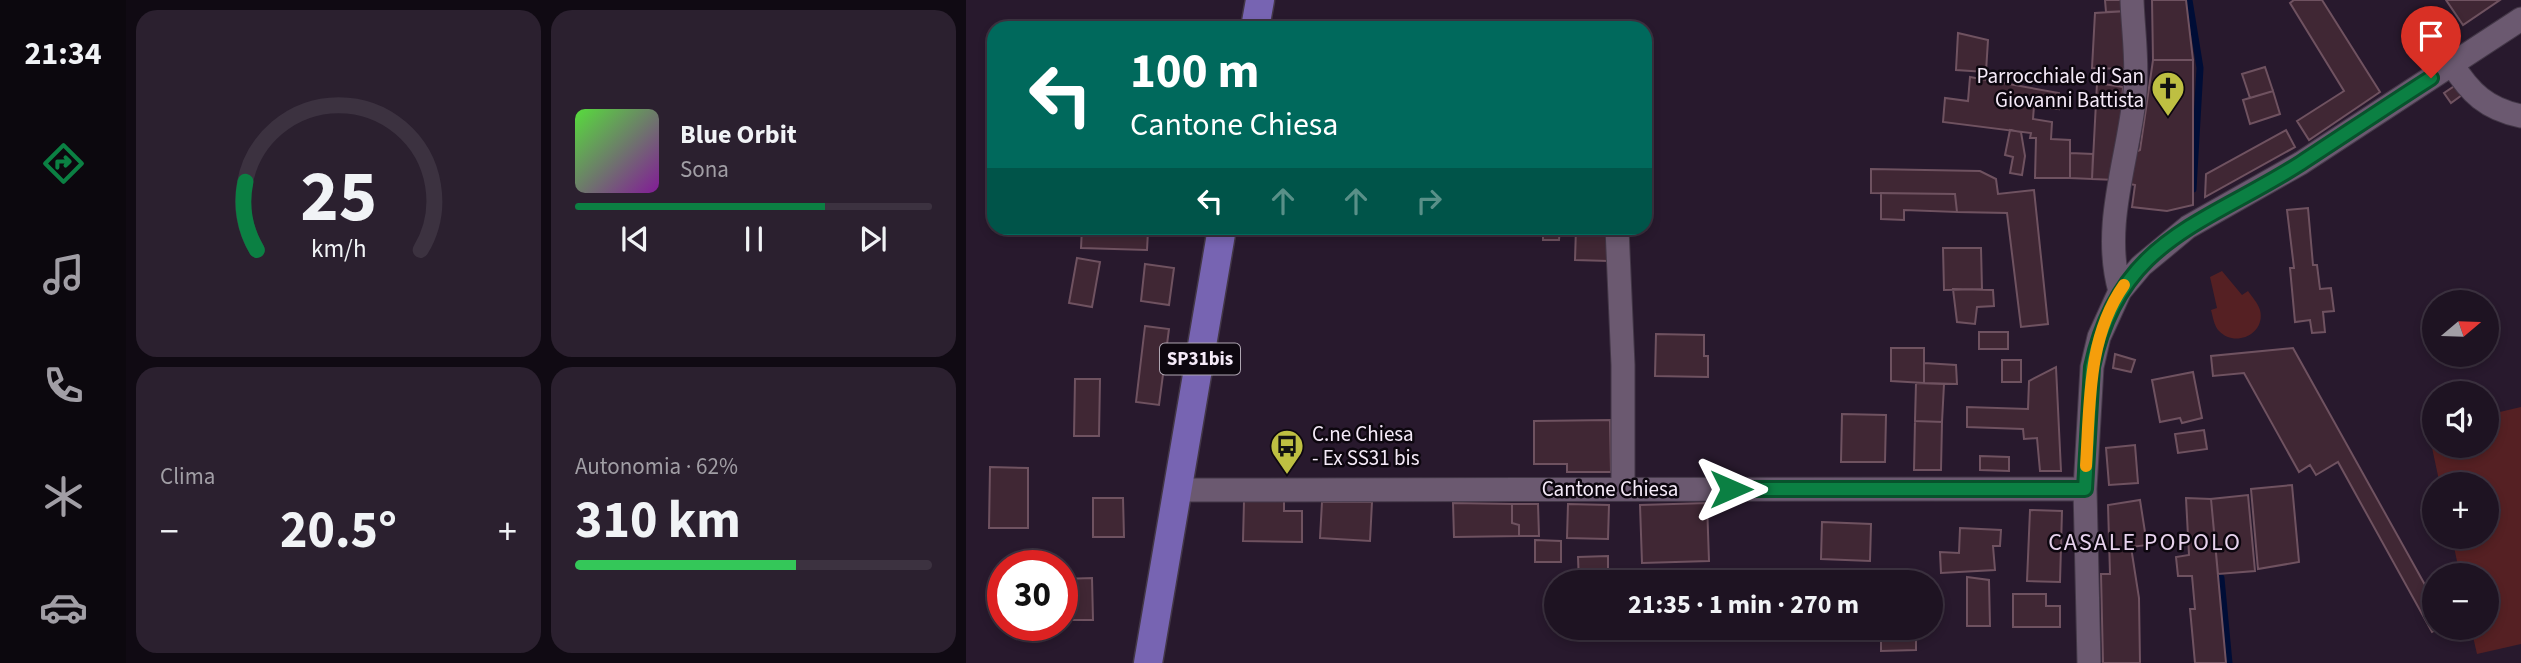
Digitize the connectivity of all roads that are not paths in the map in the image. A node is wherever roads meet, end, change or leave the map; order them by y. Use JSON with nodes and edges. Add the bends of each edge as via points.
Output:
{"nodes":[{"id":1,"x":1260,"y":0,"type":"edge"},
{"id":2,"x":2132,"y":0,"type":"edge"},
{"id":3,"x":2521,"y":19,"type":"edge"},
{"id":4,"x":1256,"y":21,"type":"edge"},
{"id":5,"x":2452,"y":64,"type":"junction"},
{"id":6,"x":2521,"y":116,"type":"edge"},
{"id":7,"x":1221,"y":235,"type":"edge"},
{"id":8,"x":1617,"y":235,"type":"edge"},
{"id":9,"x":2120,"y":291,"type":"junction"},
{"id":10,"x":1623,"y":489,"type":"junction"},
{"id":11,"x":2085,"y":489,"type":"junction"},
{"id":12,"x":1178,"y":490,"type":"junction"},
{"id":13,"x":1148,"y":663,"type":"edge"},
{"id":14,"x":2089,"y":663,"type":"edge"}],
"edges":[{"from":1,"to":4,"type":"main road"},
{"from":2,"to":9,"type":"street","via":[[2135,90],[2113,230]]},
{"from":3,"to":5,"type":"street"},
{"from":5,"to":6,"type":"street","via":[[2490,107]]},
{"from":5,"to":9,"type":"street","via":[[2301,163],[2188,227],[2141,266]]},
{"from":7,"to":12,"type":"main road","number":"SP31bis"},
{"from":8,"to":10,"type":"street"},
{"from":9,"to":11,"type":"street","via":[[2099,337],[2092,367]]},
{"from":10,"to":11,"type":"street","name":"Cantone Chiesa"},
{"from":10,"to":12,"type":"street","name":"Cantone Chiesa"},
{"from":11,"to":14,"type":"street"},
{"from":12,"to":13,"type":"main road","number":"SP31bis"}]}
